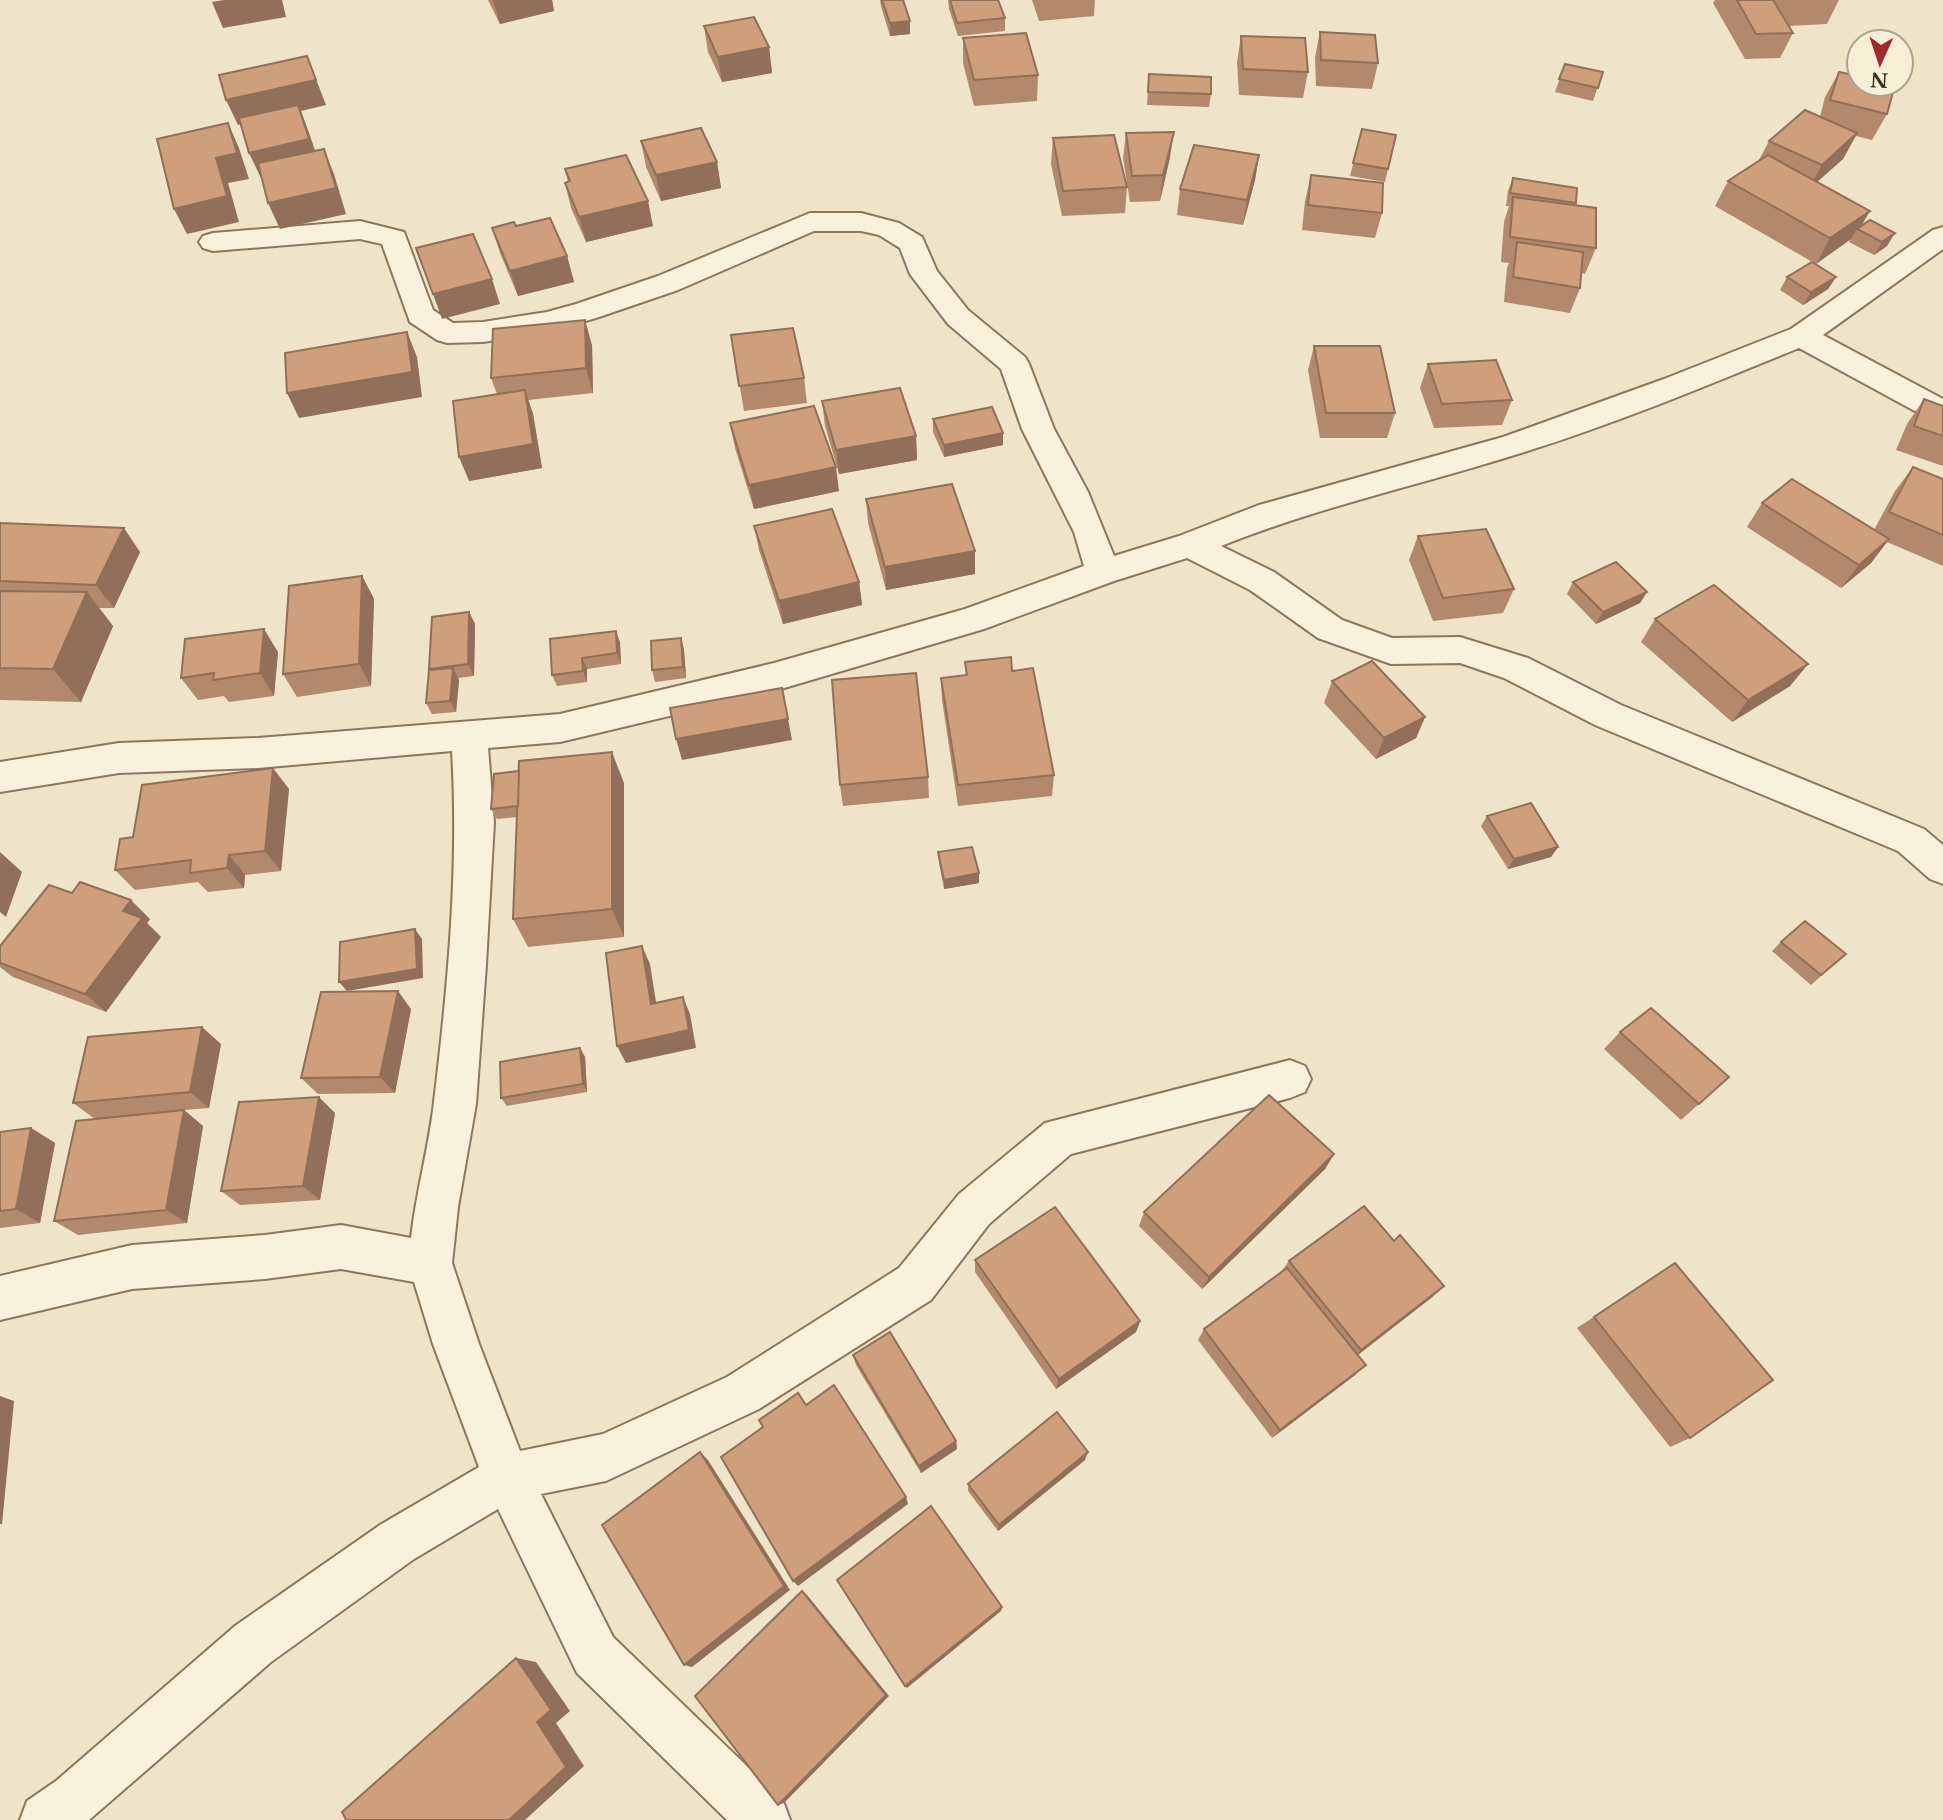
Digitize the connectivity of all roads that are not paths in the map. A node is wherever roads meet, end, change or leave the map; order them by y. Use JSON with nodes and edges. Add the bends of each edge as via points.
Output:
{"nodes":[{"id":1,"x":1943,"y":236,"type":"edge"},
{"id":2,"x":213,"y":242,"type":"dead end"},
{"id":3,"x":1801,"y":336,"type":"junction"},
{"id":4,"x":1943,"y":410,"type":"edge"},
{"id":5,"x":1189,"y":545,"type":"junction"},
{"id":6,"x":1102,"y":572,"type":"junction"},
{"id":7,"x":469,"y":736,"type":"junction"},
{"id":8,"x":0,"y":778,"type":"edge"},
{"id":9,"x":1943,"y":868,"type":"edge"},
{"id":10,"x":1290,"y":1079,"type":"dead end"},
{"id":11,"x":429,"y":1263,"type":"junction"},
{"id":12,"x":0,"y":1298,"type":"edge"},
{"id":13,"x":507,"y":1477,"type":"junction"},
{"id":14,"x":46,"y":1820,"type":"edge"},
{"id":15,"x":764,"y":1820,"type":"edge"}],
"edges":[{"from":1,"to":3,"type":"street"},
{"from":2,"to":6,"type":"street","via":[[360,230],[394,239],[420,315],[447,333],[547,322],[586,311],[668,283],[810,222],[861,222],[889,229],[912,243],[924,274],[958,317],[1014,364],[1038,429],[1090,532]]},
{"from":3,"to":4,"type":"street"},
{"from":3,"to":5,"type":"street","via":[[1513,444],[1270,513]]},
{"from":5,"to":6,"type":"street"},
{"from":5,"to":9,"type":"street","via":[[1262,581],[1330,629],[1391,651],[1460,650],[1516,668],[1608,715],[1912,840]]},
{"from":6,"to":7,"type":"street","via":[[972,620],[774,677],[560,728]]},
{"from":7,"to":8,"type":"street","via":[[258,753],[119,758]]},
{"from":7,"to":11,"type":"street","via":[[475,822],[456,1090]]},
{"from":10,"to":13,"type":"street","via":[[1060,1137],[974,1209],[915,1284],[743,1393],[606,1457]]},
{"from":11,"to":12,"type":"street","via":[[341,1247],[132,1267]]},
{"from":11,"to":13,"type":"street"},
{"from":13,"to":14,"type":"street","via":[[397,1542],[253,1644]]},
{"from":13,"to":15,"type":"street","via":[[596,1655]]}]}
